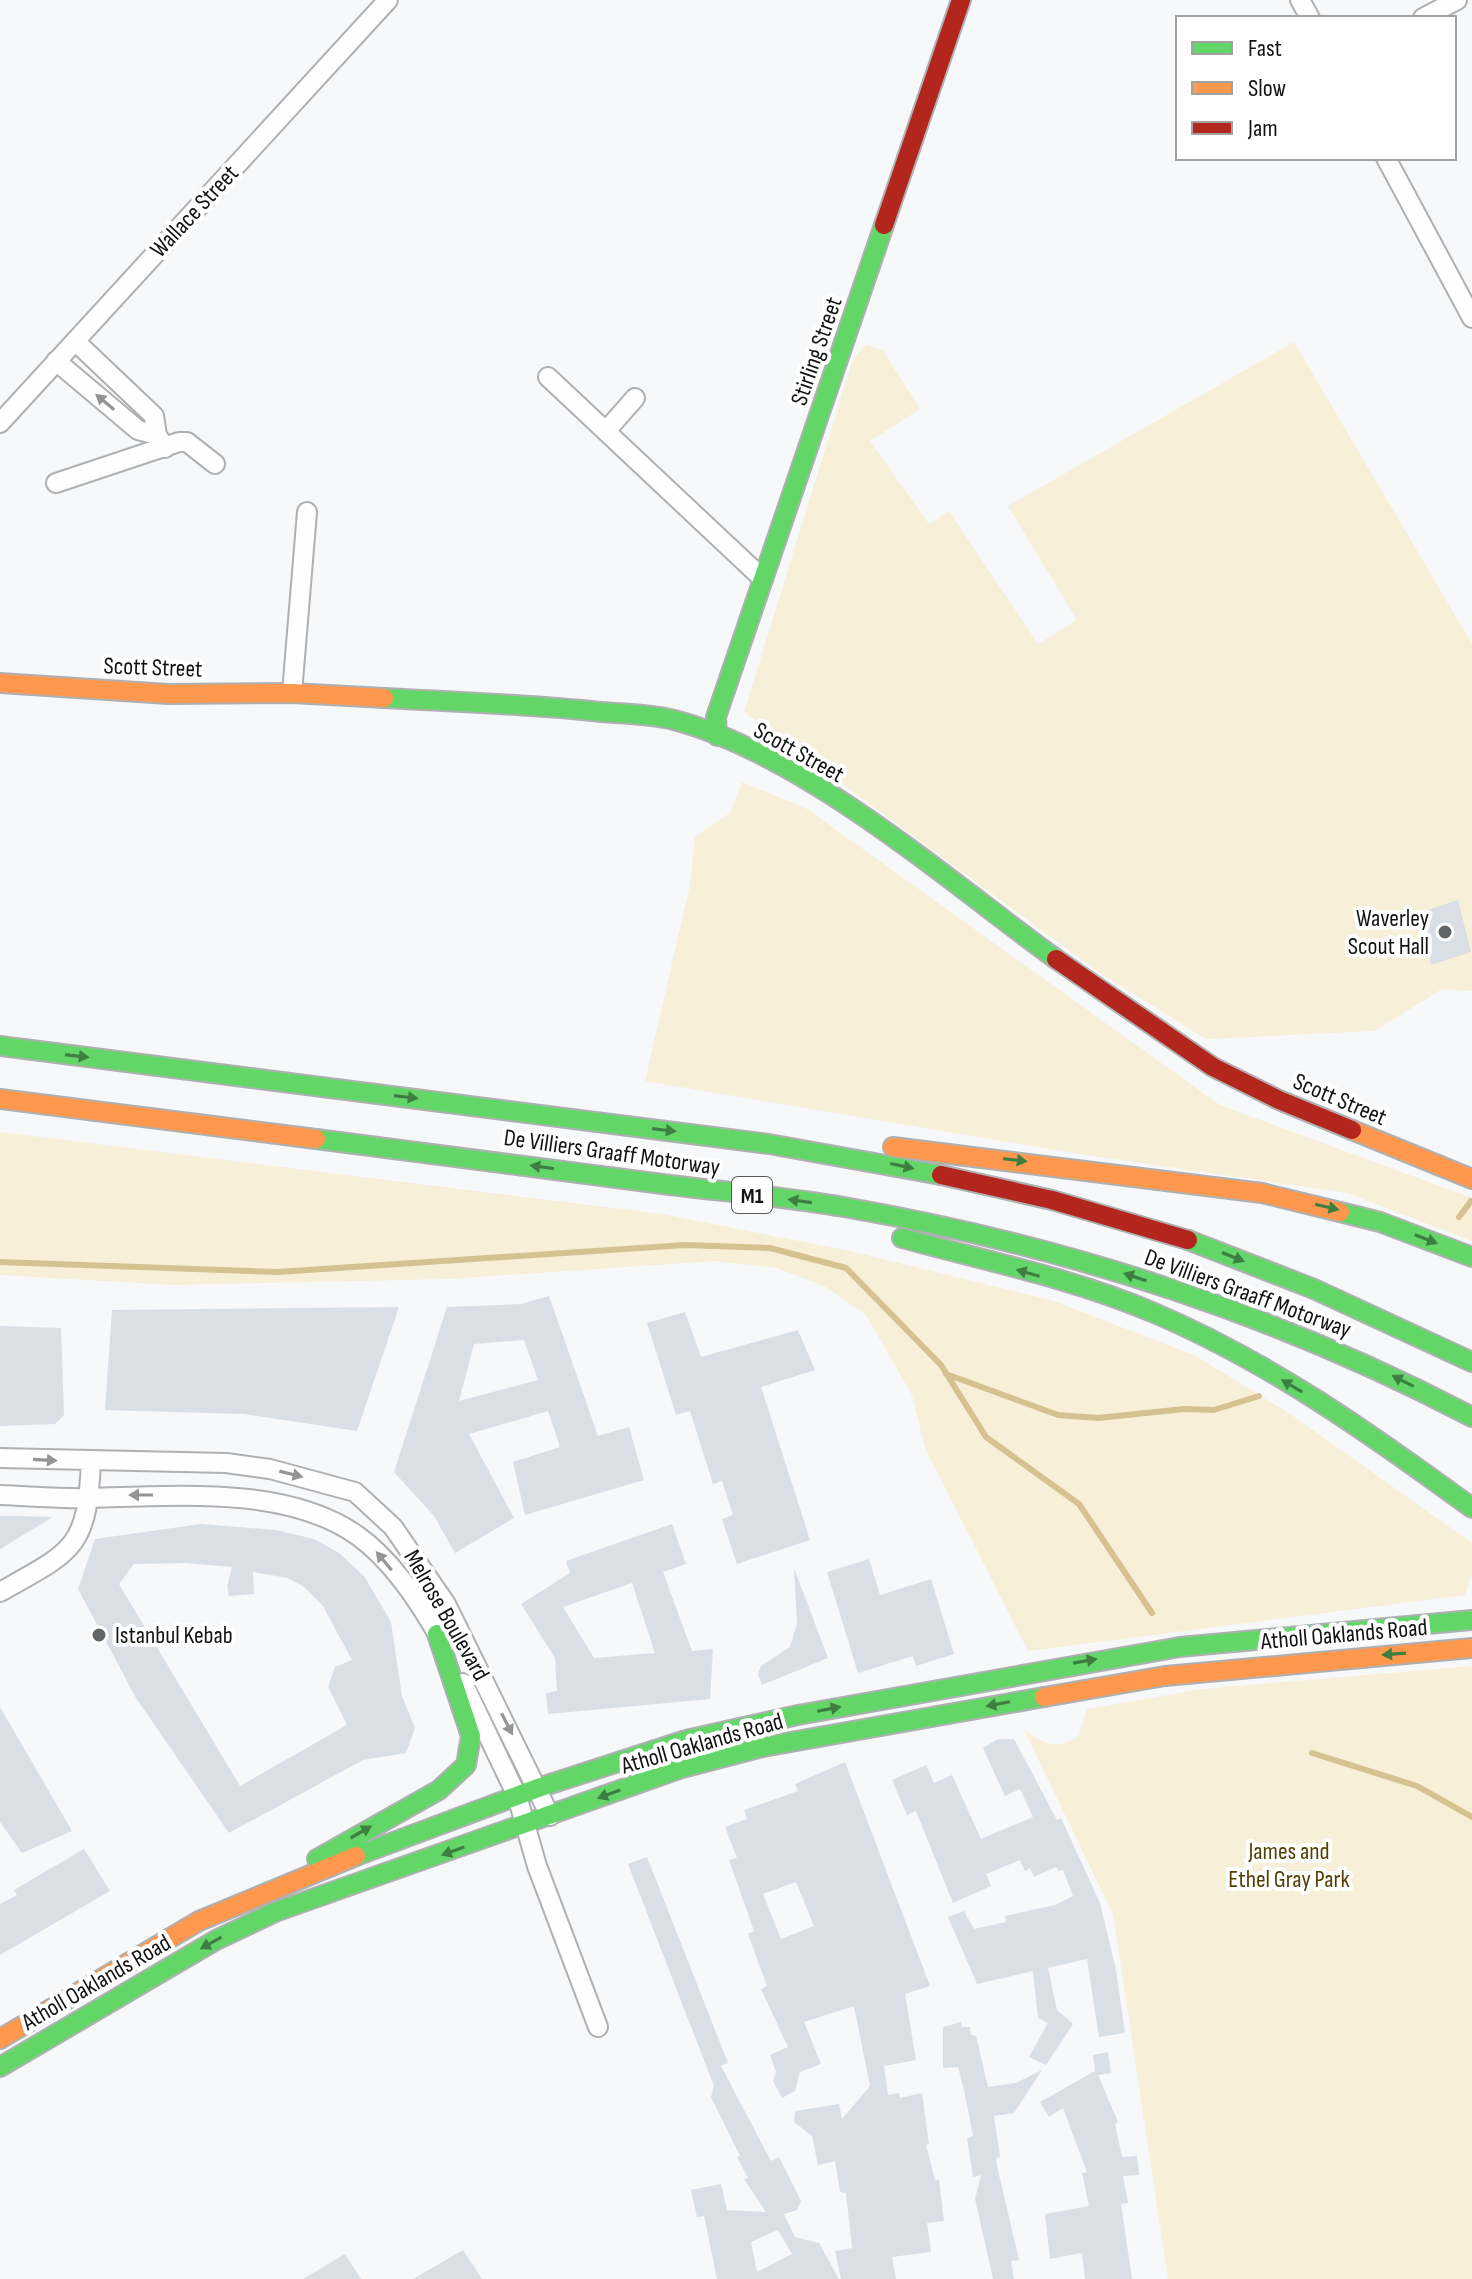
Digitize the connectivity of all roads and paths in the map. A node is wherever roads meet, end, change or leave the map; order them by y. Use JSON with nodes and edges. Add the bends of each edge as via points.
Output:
{"nodes":[{"id":1,"x":388,"y":0,"type":"edge"},
{"id":2,"x":961,"y":0,"type":"edge"},
{"id":3,"x":1457,"y":0,"type":"edge"},
{"id":4,"x":1427,"y":16,"type":"edge"},
{"id":5,"x":1387,"y":160,"type":"edge"},
{"id":6,"x":1472,"y":318,"type":"edge"},
{"id":7,"x":75,"y":341,"type":"junction"},
{"id":8,"x":56,"y":361,"type":"junction"},
{"id":9,"x":548,"y":377,"type":"dead end"},
{"id":10,"x":635,"y":398,"type":"dead end"},
{"id":11,"x":0,"y":423,"type":"edge"},
{"id":12,"x":606,"y":431,"type":"junction"},
{"id":13,"x":161,"y":441,"type":"junction"},
{"id":14,"x":215,"y":464,"type":"dead end"},
{"id":15,"x":56,"y":483,"type":"dead end"},
{"id":16,"x":307,"y":512,"type":"dead end"},
{"id":17,"x":763,"y":579,"type":"junction"},
{"id":18,"x":0,"y":683,"type":"edge"},
{"id":19,"x":292,"y":693,"type":"junction"},
{"id":20,"x":711,"y":727,"type":"junction"},
{"id":21,"x":0,"y":1046,"type":"edge"},
{"id":22,"x":0,"y":1099,"type":"edge"},
{"id":23,"x":769,"y":1144,"type":"junction"},
{"id":24,"x":1472,"y":1179,"type":"edge"},
{"id":25,"x":843,"y":1207,"type":"junction"},
{"id":26,"x":1472,"y":1257,"type":"edge"},
{"id":27,"x":1472,"y":1362,"type":"edge"},
{"id":28,"x":1472,"y":1417,"type":"edge"},
{"id":29,"x":0,"y":1458,"type":"edge"},
{"id":30,"x":91,"y":1462,"type":"junction"},
{"id":31,"x":1443,"y":1484,"type":"junction"},
{"id":32,"x":0,"y":1495,"type":"edge"},
{"id":33,"x":91,"y":1498,"type":"junction"},
{"id":34,"x":1472,"y":1502,"type":"edge"},
{"id":35,"x":1472,"y":1508,"type":"edge"},
{"id":36,"x":0,"y":1592,"type":"edge"},
{"id":37,"x":1472,"y":1620,"type":"edge"},
{"id":38,"x":437,"y":1634,"type":"junction"},
{"id":39,"x":1472,"y":1648,"type":"edge"},
{"id":40,"x":538,"y":1788,"type":"junction"},
{"id":41,"x":517,"y":1796,"type":"junction"},
{"id":42,"x":550,"y":1816,"type":"junction"},
{"id":43,"x":527,"y":1824,"type":"junction"},
{"id":44,"x":272,"y":1888,"type":"junction"},
{"id":45,"x":598,"y":2027,"type":"dead end"},
{"id":46,"x":0,"y":2039,"type":"edge"},
{"id":47,"x":0,"y":2067,"type":"edge"}],
"edges":[{"from":1,"to":7,"type":"street","name":"Wallace Street"},
{"from":2,"to":17,"type":"main road","name":"Stirling Street"},
{"from":3,"to":4,"type":"street"},
{"from":5,"to":6,"type":"street"},
{"from":7,"to":8,"type":"street","name":"Wallace Street"},
{"from":7,"to":13,"type":"street","via":[[154,416]]},
{"from":8,"to":11,"type":"street","name":"Wallace Street"},
{"from":13,"to":8,"type":"street","one_way":true,"via":[[138,430]]},
{"from":9,"to":12,"type":"street"},
{"from":10,"to":12,"type":"street"},
{"from":12,"to":17,"type":"street"},
{"from":13,"to":14,"type":"street","via":[[187,442]]},
{"from":13,"to":15,"type":"street"},
{"from":16,"to":19,"type":"street"},
{"from":17,"to":20,"type":"main road","name":"Stirling Street"},
{"from":18,"to":19,"type":"main road","name":"Scott Street","via":[[168,694]]},
{"from":19,"to":20,"type":"main road","name":"Scott Street","via":[[568,708]]},
{"from":20,"to":24,"type":"main road","name":"Scott Street","via":[[858,814],[1106,996],[1213,1067],[1279,1100]]},
{"from":21,"to":23,"type":"main road","number":"M1","one_way":true},
{"from":25,"to":22,"type":"main road","name":"De Villiers Graaff Motorway","number":"M1","one_way":true},
{"from":23,"to":26,"type":"main road","one_way":true,"via":[[930,1149],[1262,1193],[1380,1222]]},
{"from":23,"to":27,"type":"main road","number":"M1","one_way":true,"via":[[884,1162],[1108,1216],[1230,1256]]},
{"from":28,"to":25,"type":"main road","name":"De Villiers Graaff Motorway","number":"M1","one_way":true,"via":[[1352,1356],[1213,1302],[1103,1266]]},
{"from":31,"to":25,"type":"main road","one_way":true,"via":[[1289,1385],[1152,1312],[900,1238]]},
{"from":29,"to":30,"type":"street","name":"Melrose Boulevard","one_way":true},
{"from":30,"to":33,"type":"street"},
{"from":30,"to":40,"type":"street","name":"Melrose Boulevard","one_way":true,"via":[[226,1463],[355,1492],[393,1527],[446,1604]]},
{"from":31,"to":34,"type":"main road"},
{"from":31,"to":35,"type":"main road"},
{"from":32,"to":33,"type":"street","name":"Melrose Boulevard"},
{"from":33,"to":36,"type":"street","via":[[71,1547]]},
{"from":38,"to":33,"type":"street","name":"Melrose Boulevard","one_way":true,"via":[[377,1552],[357,1535],[313,1514],[258,1500]]},
{"from":40,"to":37,"type":"main road","name":"Atholl Oaklands Road","one_way":true,"via":[[686,1740],[1027,1671],[1180,1647]]},
{"from":38,"to":41,"type":"street","name":"Melrose Boulevard"},
{"from":44,"to":38,"type":"main road","one_way":true,"via":[[439,1790],[466,1765],[471,1736]]},
{"from":39,"to":42,"type":"main road","name":"Atholl Oaklands Road","one_way":true,"via":[[1165,1676],[777,1744],[682,1768]]},
{"from":40,"to":41,"type":"main road","name":"Atholl Oaklands Road"},
{"from":40,"to":42,"type":"street","name":"Melrose Boulevard"},
{"from":41,"to":43,"type":"street","name":"Melrose Boulevard"},
{"from":41,"to":44,"type":"main road","name":"Atholl Oaklands Road"},
{"from":42,"to":43,"type":"main road","name":"Atholl Oaklands Road"},
{"from":43,"to":45,"type":"street","name":"Melrose Boulevard","via":[[537,1866]]},
{"from":43,"to":47,"type":"main road","name":"Atholl Oaklands Road","one_way":true,"via":[[275,1912],[216,1940]]},
{"from":44,"to":46,"type":"main road","name":"Atholl Oaklands Road","via":[[199,1921]]}]}
